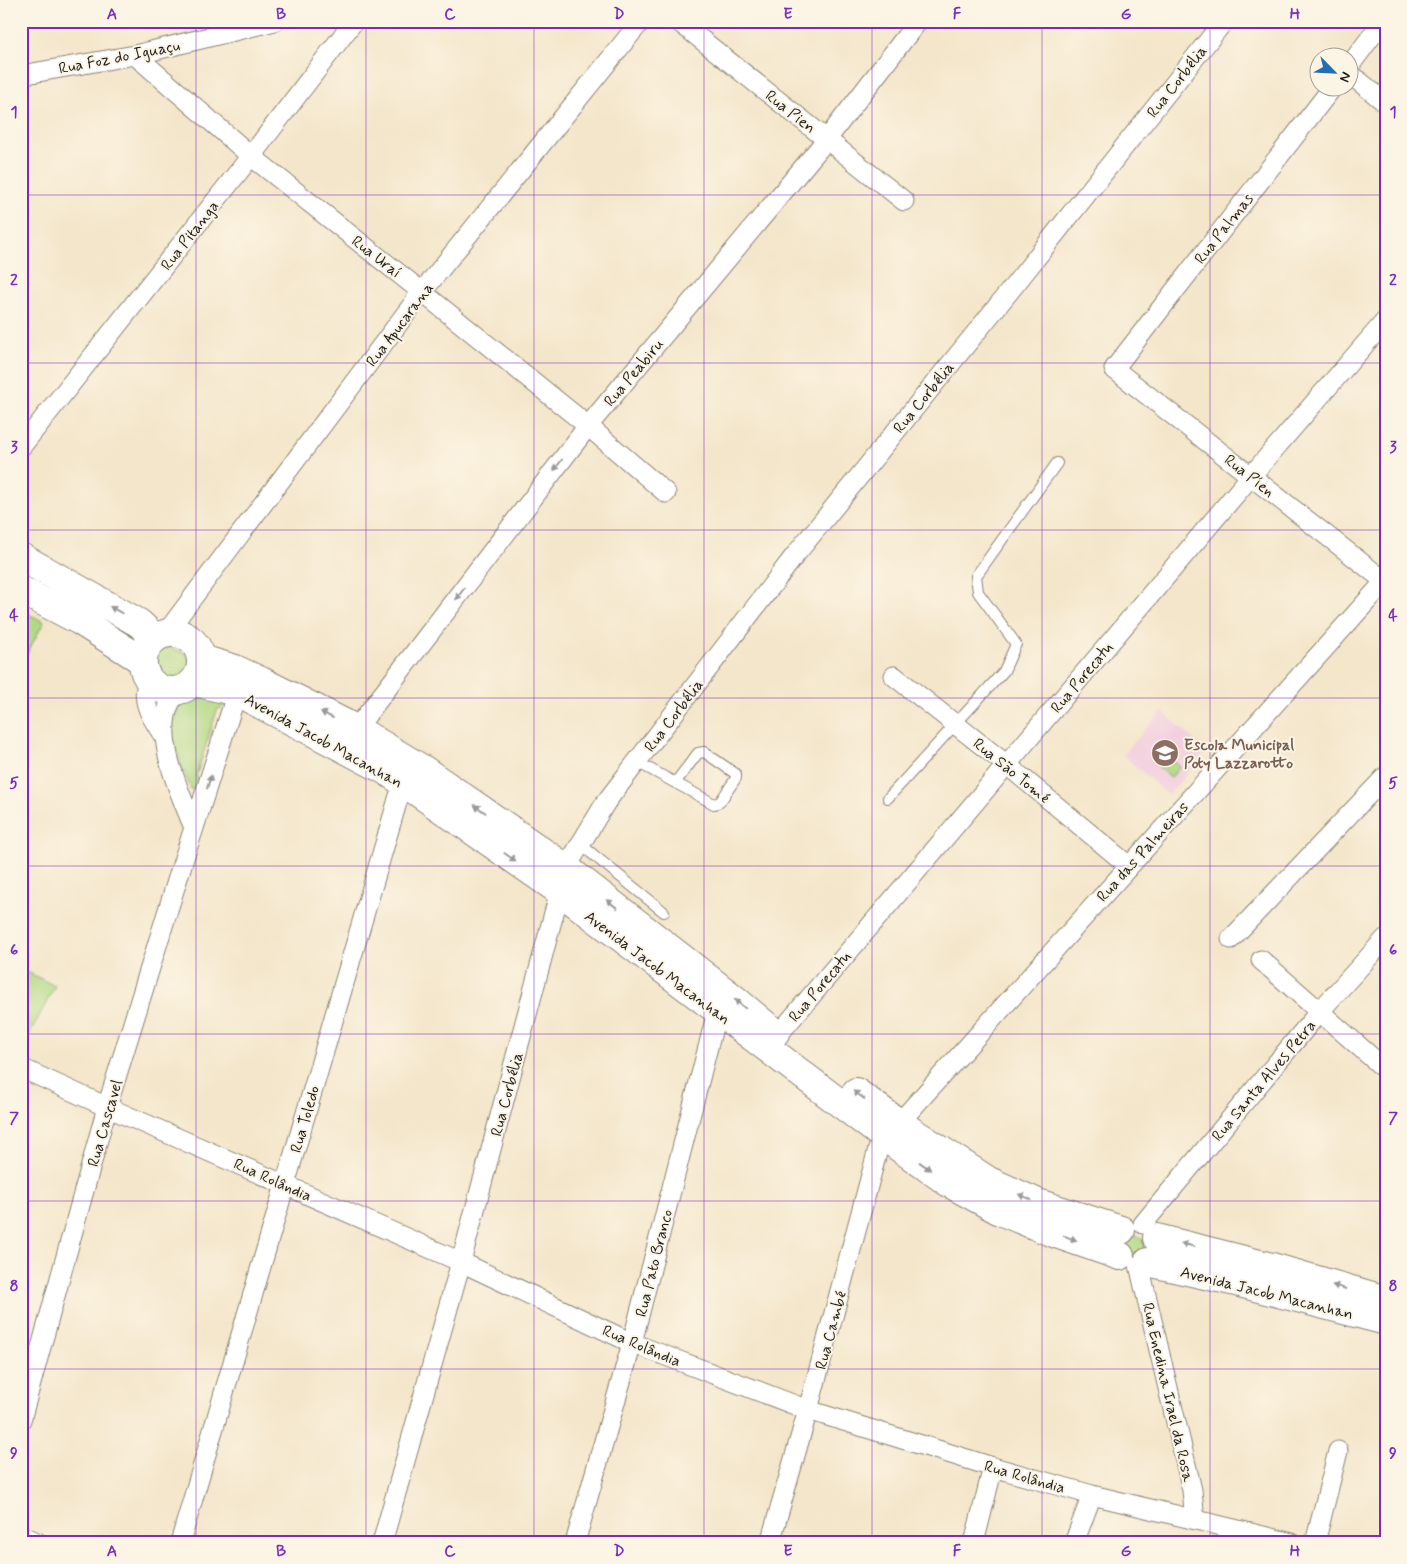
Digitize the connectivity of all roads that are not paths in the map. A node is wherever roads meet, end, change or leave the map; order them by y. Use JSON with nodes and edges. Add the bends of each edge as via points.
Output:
{"nodes":[{"id":1,"x":275,"y":21,"type":"edge"},
{"id":2,"x":354,"y":21,"type":"edge"},
{"id":3,"x":641,"y":21,"type":"edge"},
{"id":4,"x":678,"y":21,"type":"edge"},
{"id":5,"x":918,"y":21,"type":"edge"},
{"id":6,"x":1224,"y":21,"type":"edge"},
{"id":7,"x":1383,"y":21,"type":"edge"},
{"id":8,"x":1360,"y":52,"type":"edge"},
{"id":9,"x":135,"y":55,"type":"junction"},
{"id":10,"x":23,"y":76,"type":"edge"},
{"id":11,"x":1360,"y":82,"type":"edge"},
{"id":12,"x":1324,"y":98,"type":"edge"},
{"id":13,"x":1386,"y":103,"type":"edge"},
{"id":14,"x":827,"y":139,"type":"junction"},
{"id":15,"x":251,"y":156,"type":"junction"},
{"id":16,"x":904,"y":201,"type":"dead end"},
{"id":17,"x":422,"y":292,"type":"junction"},
{"id":18,"x":1386,"y":320,"type":"edge"},
{"id":19,"x":1114,"y":369,"type":"joint"},
{"id":20,"x":588,"y":426,"type":"junction"},
{"id":21,"x":21,"y":447,"type":"edge"},
{"id":22,"x":1057,"y":463,"type":"dead end"},
{"id":23,"x":1251,"y":476,"type":"junction"},
{"id":24,"x":666,"y":493,"type":"dead end"},
{"id":25,"x":21,"y":557,"type":"edge"},
{"id":26,"x":1385,"y":581,"type":"edge"},
{"id":27,"x":21,"y":590,"type":"edge"},
{"id":28,"x":153,"y":653,"type":"junction"},
{"id":29,"x":894,"y":676,"type":"dead end"},
{"id":30,"x":192,"y":677,"type":"junction"},
{"id":31,"x":237,"y":692,"type":"junction"},
{"id":32,"x":956,"y":726,"type":"junction"},
{"id":33,"x":356,"y":729,"type":"junction"},
{"id":34,"x":165,"y":738,"type":"junction"},
{"id":35,"x":637,"y":762,"type":"junction"},
{"id":36,"x":1007,"y":765,"type":"junction"},
{"id":37,"x":1386,"y":776,"type":"edge"},
{"id":38,"x":403,"y":782,"type":"junction"},
{"id":39,"x":675,"y":783,"type":"junction"},
{"id":40,"x":888,"y":798,"type":"dead end"},
{"id":41,"x":194,"y":828,"type":"junction"},
{"id":42,"x":580,"y":844,"type":"junction"},
{"id":43,"x":1129,"y":866,"type":"junction"},
{"id":44,"x":564,"y":880,"type":"junction"},
{"id":45,"x":664,"y":912,"type":"dead end"},
{"id":46,"x":1386,"y":938,"type":"edge"},
{"id":47,"x":1231,"y":939,"type":"dead end"},
{"id":48,"x":1261,"y":960,"type":"dead end"},
{"id":49,"x":717,"y":1012,"type":"junction"},
{"id":50,"x":1319,"y":1012,"type":"junction"},
{"id":51,"x":778,"y":1035,"type":"junction"},
{"id":52,"x":21,"y":1068,"type":"edge"},
{"id":53,"x":1386,"y":1070,"type":"edge"},
{"id":54,"x":108,"y":1107,"type":"junction"},
{"id":55,"x":892,"y":1131,"type":"junction"},
{"id":56,"x":285,"y":1184,"type":"junction"},
{"id":57,"x":1138,"y":1246,"type":"junction"},
{"id":58,"x":461,"y":1262,"type":"junction"},
{"id":59,"x":1386,"y":1300,"type":"edge"},
{"id":60,"x":1386,"y":1321,"type":"edge"},
{"id":61,"x":632,"y":1343,"type":"junction"},
{"id":62,"x":808,"y":1410,"type":"junction"},
{"id":63,"x":21,"y":1420,"type":"edge"},
{"id":64,"x":1338,"y":1451,"type":"dead end"},
{"id":65,"x":993,"y":1467,"type":"junction"},
{"id":66,"x":1092,"y":1494,"type":"junction"},
{"id":67,"x":1195,"y":1520,"type":"junction"},
{"id":68,"x":1217,"y":1525,"type":"junction"},
{"id":69,"x":21,"y":1534,"type":"edge"},
{"id":70,"x":39,"y":1543,"type":"edge"},
{"id":71,"x":180,"y":1543,"type":"edge"},
{"id":72,"x":382,"y":1543,"type":"edge"},
{"id":73,"x":575,"y":1543,"type":"edge"},
{"id":74,"x":770,"y":1543,"type":"edge"},
{"id":75,"x":974,"y":1543,"type":"edge"},
{"id":76,"x":1074,"y":1543,"type":"edge"},
{"id":77,"x":1243,"y":1543,"type":"edge"},
{"id":78,"x":1292,"y":1543,"type":"edge"},
{"id":79,"x":1314,"y":1543,"type":"edge"}],
"edges":[{"from":1,"to":9,"type":"street","name":"Rua Foz do Iguaçu"},
{"from":2,"to":15,"type":"street","name":"Rua Pitanga"},
{"from":3,"to":17,"type":"street","name":"Rua Apucarana"},
{"from":4,"to":14,"type":"street","name":"Rua Pien"},
{"from":5,"to":14,"type":"street","name":"Rua Peabiru"},
{"from":6,"to":35,"type":"street","name":"Rua Corbélia","via":[[796,554]]},
{"from":7,"to":8,"type":"street"},
{"from":9,"to":10,"type":"street","name":"Rua Foz do Iguaçu"},
{"from":9,"to":15,"type":"street","name":"Rua Uraí"},
{"from":11,"to":13,"type":"street"},
{"from":12,"to":19,"type":"street","name":"Rua Palmas"},
{"from":14,"to":16,"type":"street","name":"Rua Pien"},
{"from":14,"to":20,"type":"street","name":"Rua Peabiru"},
{"from":15,"to":17,"type":"street","name":"Rua Uraí"},
{"from":15,"to":21,"type":"street","name":"Rua Pitanga"},
{"from":17,"to":20,"type":"street","name":"Rua Uraí"},
{"from":17,"to":28,"type":"street","name":"Rua Apucarana"},
{"from":18,"to":23,"type":"street","name":"Rua Porecatu"},
{"from":19,"to":23,"type":"street","name":"Rua Píen"},
{"from":20,"to":24,"type":"street","name":"Rua Uraí"},
{"from":20,"to":33,"type":"street","name":"Rua Peabiru","one_way":true},
{"from":22,"to":32,"type":"lane","via":[[976,576],[978,592],[1016,644],[1004,672]]},
{"from":23,"to":26,"type":"street","name":"Rua Píen"},
{"from":23,"to":36,"type":"street","name":"Rua Porecatu"},
{"from":28,"to":25,"type":"main road","one_way":true,"via":[[139,623]]},
{"from":26,"to":43,"type":"street","name":"Rua das Palmeiras"},
{"from":27,"to":28,"type":"main road","via":[[80,621]]},
{"from":28,"to":30,"type":"main road","via":[[157,687],[166,691]]},
{"from":28,"to":30,"type":"main road","via":[[177,633],[188,637],[198,648]]},
{"from":28,"to":34,"type":"street","via":[[144,696]]},
{"from":29,"to":32,"type":"street","name":"Rua São Tomé"},
{"from":30,"to":31,"type":"main road","name":"Avenida Jacob Macanhan"},
{"from":33,"to":30,"type":"main road","name":"Avenida Jacob Macanhan","one_way":true,"via":[[235,668]]},
{"from":30,"to":34,"type":"street","via":[[167,711]]},
{"from":31,"to":38,"type":"main road","name":"Avenida Jacob Macanhan"},
{"from":41,"to":31,"type":"street","name":"Rua Cascavel","one_way":true},
{"from":32,"to":36,"type":"street","name":"Rua São Tomé"},
{"from":32,"to":40,"type":"lane"},
{"from":44,"to":33,"type":"main road","name":"Avenida Jacob Macanhan","one_way":true,"via":[[424,770]]},
{"from":34,"to":41,"type":"street","via":[[168,760]]},
{"from":35,"to":39,"type":"lane"},
{"from":35,"to":42,"type":"street","name":"Rua Corbélia","via":[[606,802]]},
{"from":36,"to":43,"type":"street","name":"Rua São Tomé"},
{"from":36,"to":51,"type":"street","name":"Rua Porecatu"},
{"from":37,"to":47,"type":"street"},
{"from":38,"to":44,"type":"main road","name":"Avenida Jacob Macanhan","one_way":true},
{"from":38,"to":56,"type":"street","name":"Rua Toledo"},
{"from":39,"to":39,"type":"lane","via":[[714,804],[720,802],[736,774],[704,752],[698,753]]},
{"from":41,"to":54,"type":"street","name":"Rua Cascavel"},
{"from":42,"to":44,"type":"street","name":"Rua Corbélia"},
{"from":42,"to":45,"type":"lane"},
{"from":43,"to":55,"type":"street","name":"Rua das Palmeiras"},
{"from":44,"to":49,"type":"main road","name":"Avenida Jacob Macanhan"},
{"from":51,"to":44,"type":"main road","name":"Avenida Jacob Macanhan","one_way":true,"via":[[732,997]]},
{"from":44,"to":58,"type":"street","name":"Rua Corbélia"},
{"from":46,"to":50,"type":"street","name":"Rua Santa Alves Petra"},
{"from":48,"to":50,"type":"street"},
{"from":49,"to":55,"type":"main road","name":"Avenida Jacob Macanhan"},
{"from":49,"to":61,"type":"street","name":"Rua Pato Branco"},
{"from":50,"to":53,"type":"street"},
{"from":50,"to":57,"type":"street","name":"Rua Santa Alves Petra"},
{"from":55,"to":51,"type":"main road","name":"Avenida Jacob Macanhan","one_way":true},
{"from":52,"to":54,"type":"street","name":"Rua Rolândia"},
{"from":54,"to":56,"type":"street","name":"Rua Rolândia"},
{"from":54,"to":63,"type":"street","name":"Rua Cascavel"},
{"from":55,"to":57,"type":"main road","name":"Avenida Jacob Macanhan","via":[[989,1181]]},
{"from":55,"to":62,"type":"street","name":"Rua Cambé","via":[[878,1149]]},
{"from":56,"to":58,"type":"street","name":"Rua Rolândia"},
{"from":56,"to":71,"type":"street","name":"Rua Toledo"},
{"from":59,"to":57,"type":"main road","name":"Avenida Jacob Macanhan","one_way":true,"via":[[1229,1256]]},
{"from":57,"to":60,"type":"main road","name":"Avenida Jacob Macanhan","via":[[1232,1281]]},
{"from":57,"to":67,"type":"street","name":"Rua Enedina Irael da Rosa","via":[[1192,1490]]},
{"from":58,"to":61,"type":"street","name":"Rua Rolândia"},
{"from":58,"to":72,"type":"street","name":"Rua Corbélia"},
{"from":61,"to":62,"type":"street","name":"Rua Rolândia"},
{"from":61,"to":73,"type":"street","name":"Rua Pato Branco"},
{"from":62,"to":65,"type":"street","name":"Rua Rolândia"},
{"from":62,"to":74,"type":"street","name":"Rua Cambé"},
{"from":64,"to":79,"type":"street"},
{"from":65,"to":66,"type":"street","name":"Rua Rolândia"},
{"from":65,"to":75,"type":"street"},
{"from":66,"to":67,"type":"street","name":"Rua Rolândia"},
{"from":66,"to":76,"type":"street"},
{"from":67,"to":68,"type":"street","name":"Rua Rolândia"},
{"from":68,"to":77,"type":"street"},
{"from":68,"to":78,"type":"street","name":"Rua Rolândia"},
{"from":69,"to":70,"type":"street"}]}
